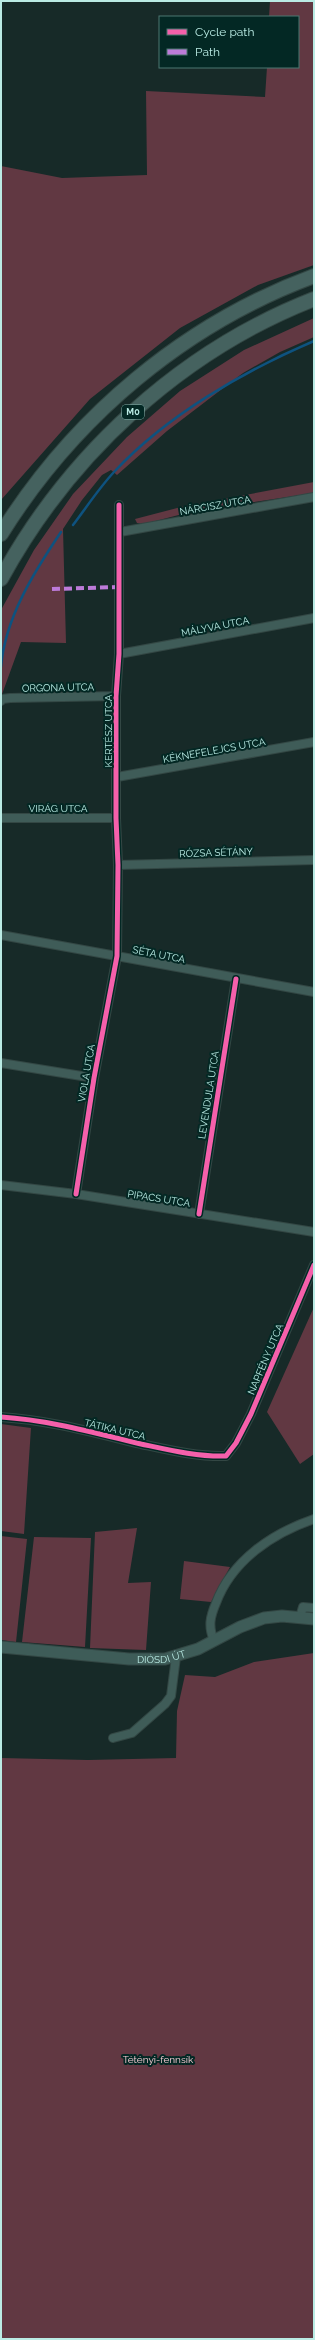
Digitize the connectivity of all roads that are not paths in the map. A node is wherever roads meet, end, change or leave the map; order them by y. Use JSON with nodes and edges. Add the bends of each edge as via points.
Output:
{"nodes":[{"id":1,"x":314,"y":276,"type":"edge"},
{"id":2,"x":314,"y":300,"type":"edge"},
{"id":3,"x":314,"y":496,"type":"edge"},
{"id":4,"x":119,"y":505,"type":"dead end"},
{"id":5,"x":120,"y":532,"type":"junction"},
{"id":6,"x":1,"y":534,"type":"edge"},
{"id":7,"x":1,"y":579,"type":"edge"},
{"id":8,"x":314,"y":618,"type":"edge"},
{"id":9,"x":120,"y":654,"type":"junction"},
{"id":10,"x":116,"y":696,"type":"junction"},
{"id":11,"x":1,"y":701,"type":"edge"},
{"id":12,"x":314,"y":742,"type":"edge"},
{"id":13,"x":117,"y":777,"type":"junction"},
{"id":14,"x":1,"y":818,"type":"edge"},
{"id":15,"x":116,"y":818,"type":"junction"},
{"id":16,"x":314,"y":860,"type":"edge"},
{"id":17,"x":118,"y":865,"type":"junction"},
{"id":18,"x":1,"y":935,"type":"edge"},
{"id":19,"x":117,"y":956,"type":"junction"},
{"id":20,"x":236,"y":979,"type":"junction"},
{"id":21,"x":314,"y":992,"type":"edge"},
{"id":22,"x":1,"y":1063,"type":"edge"},
{"id":23,"x":94,"y":1078,"type":"junction"},
{"id":24,"x":1,"y":1185,"type":"edge"},
{"id":25,"x":76,"y":1194,"type":"junction"},
{"id":26,"x":198,"y":1214,"type":"junction"},
{"id":27,"x":314,"y":1232,"type":"edge"},
{"id":28,"x":314,"y":1265,"type":"edge"},
{"id":29,"x":1,"y":1417,"type":"edge"},
{"id":30,"x":226,"y":1456,"type":"joint"},
{"id":31,"x":314,"y":1519,"type":"edge"},
{"id":32,"x":314,"y":1608,"type":"edge"},
{"id":33,"x":300,"y":1617,"type":"junction"},
{"id":34,"x":314,"y":1619,"type":"edge"},
{"id":35,"x":214,"y":1641,"type":"junction"},
{"id":36,"x":1,"y":1647,"type":"edge"},
{"id":37,"x":176,"y":1657,"type":"junction"},
{"id":38,"x":113,"y":1738,"type":"dead end"}],
"edges":[{"from":1,"to":6,"type":"highway","number":"M0","via":[[276,292],[196,334],[150,368],[111,401],[66,446],[34,485]]},
{"from":2,"to":7,"type":"highway","number":"M0","via":[[279,314],[231,340],[184,370],[149,397],[98,446],[63,486],[28,532]]},
{"from":3,"to":5,"type":"street","name":"NÁRCISZ UTCA"},
{"from":4,"to":5,"type":"street","name":"KERTÉSZ UTCA"},
{"from":5,"to":9,"type":"street","name":"KERTÉSZ UTCA"},
{"from":8,"to":9,"type":"street","name":"MÁLYVA UTCA"},
{"from":9,"to":10,"type":"street","name":"KERTÉSZ UTCA"},
{"from":10,"to":11,"type":"street","name":"ORGONA UTCA","via":[[10,698]]},
{"from":10,"to":13,"type":"street","name":"KERTÉSZ UTCA"},
{"from":12,"to":13,"type":"street","name":"KÉKNEFELEJCS UTCA"},
{"from":13,"to":15,"type":"street","name":"KERTÉSZ UTCA"},
{"from":14,"to":15,"type":"street","name":"VIRÁG UTCA"},
{"from":15,"to":17,"type":"street","name":"KERTÉSZ UTCA"},
{"from":16,"to":17,"type":"street","name":"RÓZSA SÉTÁNY"},
{"from":17,"to":19,"type":"street","name":"KERTÉSZ UTCA"},
{"from":18,"to":19,"type":"street","name":"SÉTA UTCA"},
{"from":19,"to":20,"type":"street","name":"SÉTA UTCA"},
{"from":19,"to":23,"type":"street","name":"VIOLA UTCA"},
{"from":20,"to":21,"type":"street","name":"SÉTA UTCA"},
{"from":20,"to":26,"type":"street","name":"LEVENDULA UTCA"},
{"from":22,"to":23,"type":"street"},
{"from":23,"to":25,"type":"street","name":"VIOLA UTCA"},
{"from":24,"to":25,"type":"street","name":"PIPACS UTCA"},
{"from":25,"to":26,"type":"street","name":"PIPACS UTCA"},
{"from":26,"to":27,"type":"street","name":"PIPACS UTCA"},
{"from":28,"to":30,"type":"street","name":"NAPFÉNY UTCA","via":[[251,1414]]},
{"from":29,"to":30,"type":"street","name":"TÁTIKA UTCA","via":[[44,1422],[167,1450],[206,1456]]},
{"from":31,"to":35,"type":"street","via":[[296,1525],[250,1554],[237,1566],[220,1592],[210,1617],[210,1630]]},
{"from":32,"to":33,"type":"street","via":[[303,1607]]},
{"from":33,"to":34,"type":"main road","name":"DIÓSDI ÚT"},
{"from":33,"to":35,"type":"main road","name":"DIÓSDI ÚT","via":[[264,1618],[248,1623]]},
{"from":35,"to":37,"type":"main road","name":"DIÓSDI ÚT"},
{"from":36,"to":37,"type":"main road","name":"DIÓSDI ÚT","via":[[129,1660]]},
{"from":37,"to":38,"type":"street","via":[[171,1696],[165,1704],[132,1733]]}]}
